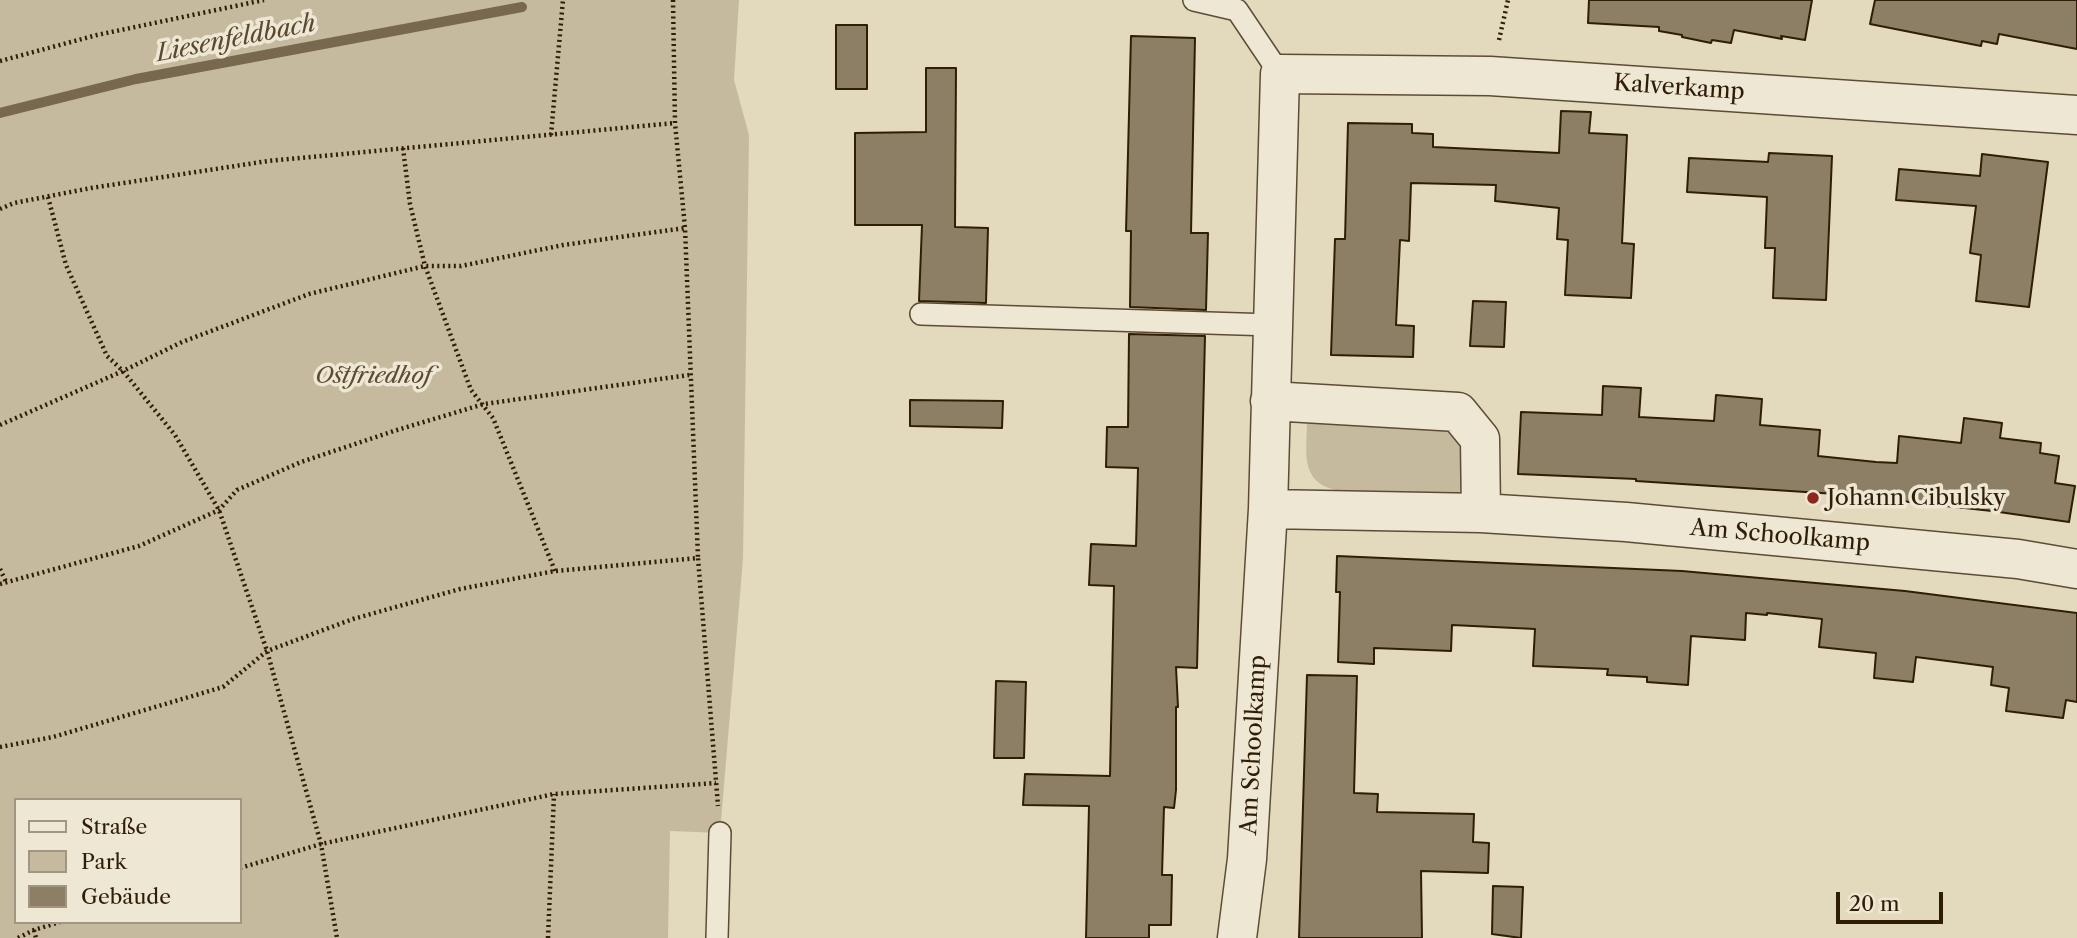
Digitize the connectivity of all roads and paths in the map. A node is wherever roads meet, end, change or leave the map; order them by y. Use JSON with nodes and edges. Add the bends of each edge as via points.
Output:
{"nodes":[{"id":1,"x":264,"y":0,"type":"edge"},
{"id":2,"x":563,"y":0,"type":"edge"},
{"id":3,"x":673,"y":0,"type":"edge"},
{"id":4,"x":1194,"y":0,"type":"edge"},
{"id":5,"x":0,"y":61,"type":"edge"},
{"id":6,"x":1280,"y":74,"type":"junction"},
{"id":7,"x":2077,"y":115,"type":"edge"},
{"id":8,"x":675,"y":123,"type":"junction"},
{"id":9,"x":551,"y":135,"type":"junction"},
{"id":10,"x":403,"y":148,"type":"junction"},
{"id":11,"x":48,"y":197,"type":"junction"},
{"id":12,"x":0,"y":209,"type":"edge"},
{"id":13,"x":685,"y":228,"type":"junction"},
{"id":14,"x":425,"y":266,"type":"junction"},
{"id":15,"x":921,"y":314,"type":"dead end"},
{"id":16,"x":1272,"y":326,"type":"junction"},
{"id":17,"x":123,"y":371,"type":"junction"},
{"id":18,"x":690,"y":375,"type":"junction"},
{"id":19,"x":1270,"y":401,"type":"junction"},
{"id":20,"x":484,"y":404,"type":"junction"},
{"id":21,"x":0,"y":425,"type":"edge"},
{"id":22,"x":1268,"y":509,"type":"junction"},
{"id":23,"x":219,"y":510,"type":"junction"},
{"id":24,"x":1481,"y":513,"type":"junction"},
{"id":25,"x":698,"y":558,"type":"junction"},
{"id":26,"x":0,"y":569,"type":"edge"},
{"id":27,"x":2077,"y":569,"type":"edge"},
{"id":28,"x":555,"y":571,"type":"junction"},
{"id":29,"x":6,"y":582,"type":"junction"},
{"id":30,"x":0,"y":584,"type":"edge"},
{"id":31,"x":267,"y":651,"type":"junction"},
{"id":32,"x":0,"y":747,"type":"edge"},
{"id":33,"x":716,"y":783,"type":"junction"},
{"id":34,"x":554,"y":794,"type":"junction"},
{"id":35,"x":720,"y":833,"type":"joint"},
{"id":36,"x":321,"y":844,"type":"junction"},
{"id":37,"x":242,"y":867,"type":"edge"},
{"id":38,"x":54,"y":924,"type":"edge"},
{"id":39,"x":34,"y":930,"type":"junction"},
{"id":40,"x":18,"y":938,"type":"edge"},
{"id":41,"x":36,"y":938,"type":"edge"},
{"id":42,"x":337,"y":938,"type":"edge"},
{"id":43,"x":548,"y":938,"type":"edge"},
{"id":44,"x":717,"y":938,"type":"edge"},
{"id":45,"x":1237,"y":938,"type":"edge"}],
"edges":[{"from":1,"to":5,"type":"path"},
{"from":2,"to":9,"type":"path"},
{"from":3,"to":8,"type":"path"},
{"from":4,"to":6,"type":"lane","via":[[1237,10]]},
{"from":6,"to":7,"type":"street","name":"Kalverkamp","via":[[1490,76]]},
{"from":6,"to":16,"type":"street","name":"Am Schoolkamp"},
{"from":8,"to":9,"type":"path"},
{"from":8,"to":13,"type":"path"},
{"from":9,"to":10,"type":"path"},
{"from":10,"to":11,"type":"path","via":[[268,161]]},
{"from":10,"to":14,"type":"path"},
{"from":11,"to":12,"type":"path"},
{"from":11,"to":17,"type":"path","via":[[66,265],[107,356]]},
{"from":13,"to":14,"type":"path","via":[[563,245],[461,266]]},
{"from":13,"to":18,"type":"path"},
{"from":14,"to":17,"type":"path","via":[[309,294],[182,342]]},
{"from":14,"to":20,"type":"path","via":[[471,390]]},
{"from":15,"to":16,"type":"lane"},
{"from":16,"to":19,"type":"street","name":"Am Schoolkamp"},
{"from":17,"to":21,"type":"path"},
{"from":17,"to":23,"type":"path","via":[[174,435]]},
{"from":18,"to":20,"type":"path"},
{"from":18,"to":25,"type":"path"},
{"from":19,"to":22,"type":"street","name":"Am Schoolkamp"},
{"from":19,"to":24,"type":"street","via":[[1458,412],[1479,439]]},
{"from":20,"to":23,"type":"path","via":[[301,462],[237,490]]},
{"from":20,"to":28,"type":"path"},
{"from":22,"to":24,"type":"street","name":"Am Schoolkamp"},
{"from":22,"to":45,"type":"street","name":"Am Schoolkamp","via":[[1247,859]]},
{"from":23,"to":29,"type":"path","via":[[139,546]]},
{"from":23,"to":31,"type":"path"},
{"from":24,"to":27,"type":"street","name":"Am Schoolkamp","via":[[1640,523],[2018,559]]},
{"from":25,"to":28,"type":"path"},
{"from":25,"to":33,"type":"path"},
{"from":26,"to":29,"type":"path"},
{"from":28,"to":31,"type":"path","via":[[419,600]]},
{"from":29,"to":30,"type":"path"},
{"from":31,"to":32,"type":"path","via":[[223,687],[53,737]]},
{"from":31,"to":36,"type":"path"},
{"from":33,"to":34,"type":"path"},
{"from":33,"to":35,"type":"path"},
{"from":34,"to":36,"type":"path"},
{"from":34,"to":43,"type":"path"},
{"from":35,"to":44,"type":"lane"},
{"from":36,"to":37,"type":"path"},
{"from":36,"to":42,"type":"path"},
{"from":38,"to":39,"type":"path"},
{"from":39,"to":40,"type":"path"},
{"from":39,"to":41,"type":"path"}]}
